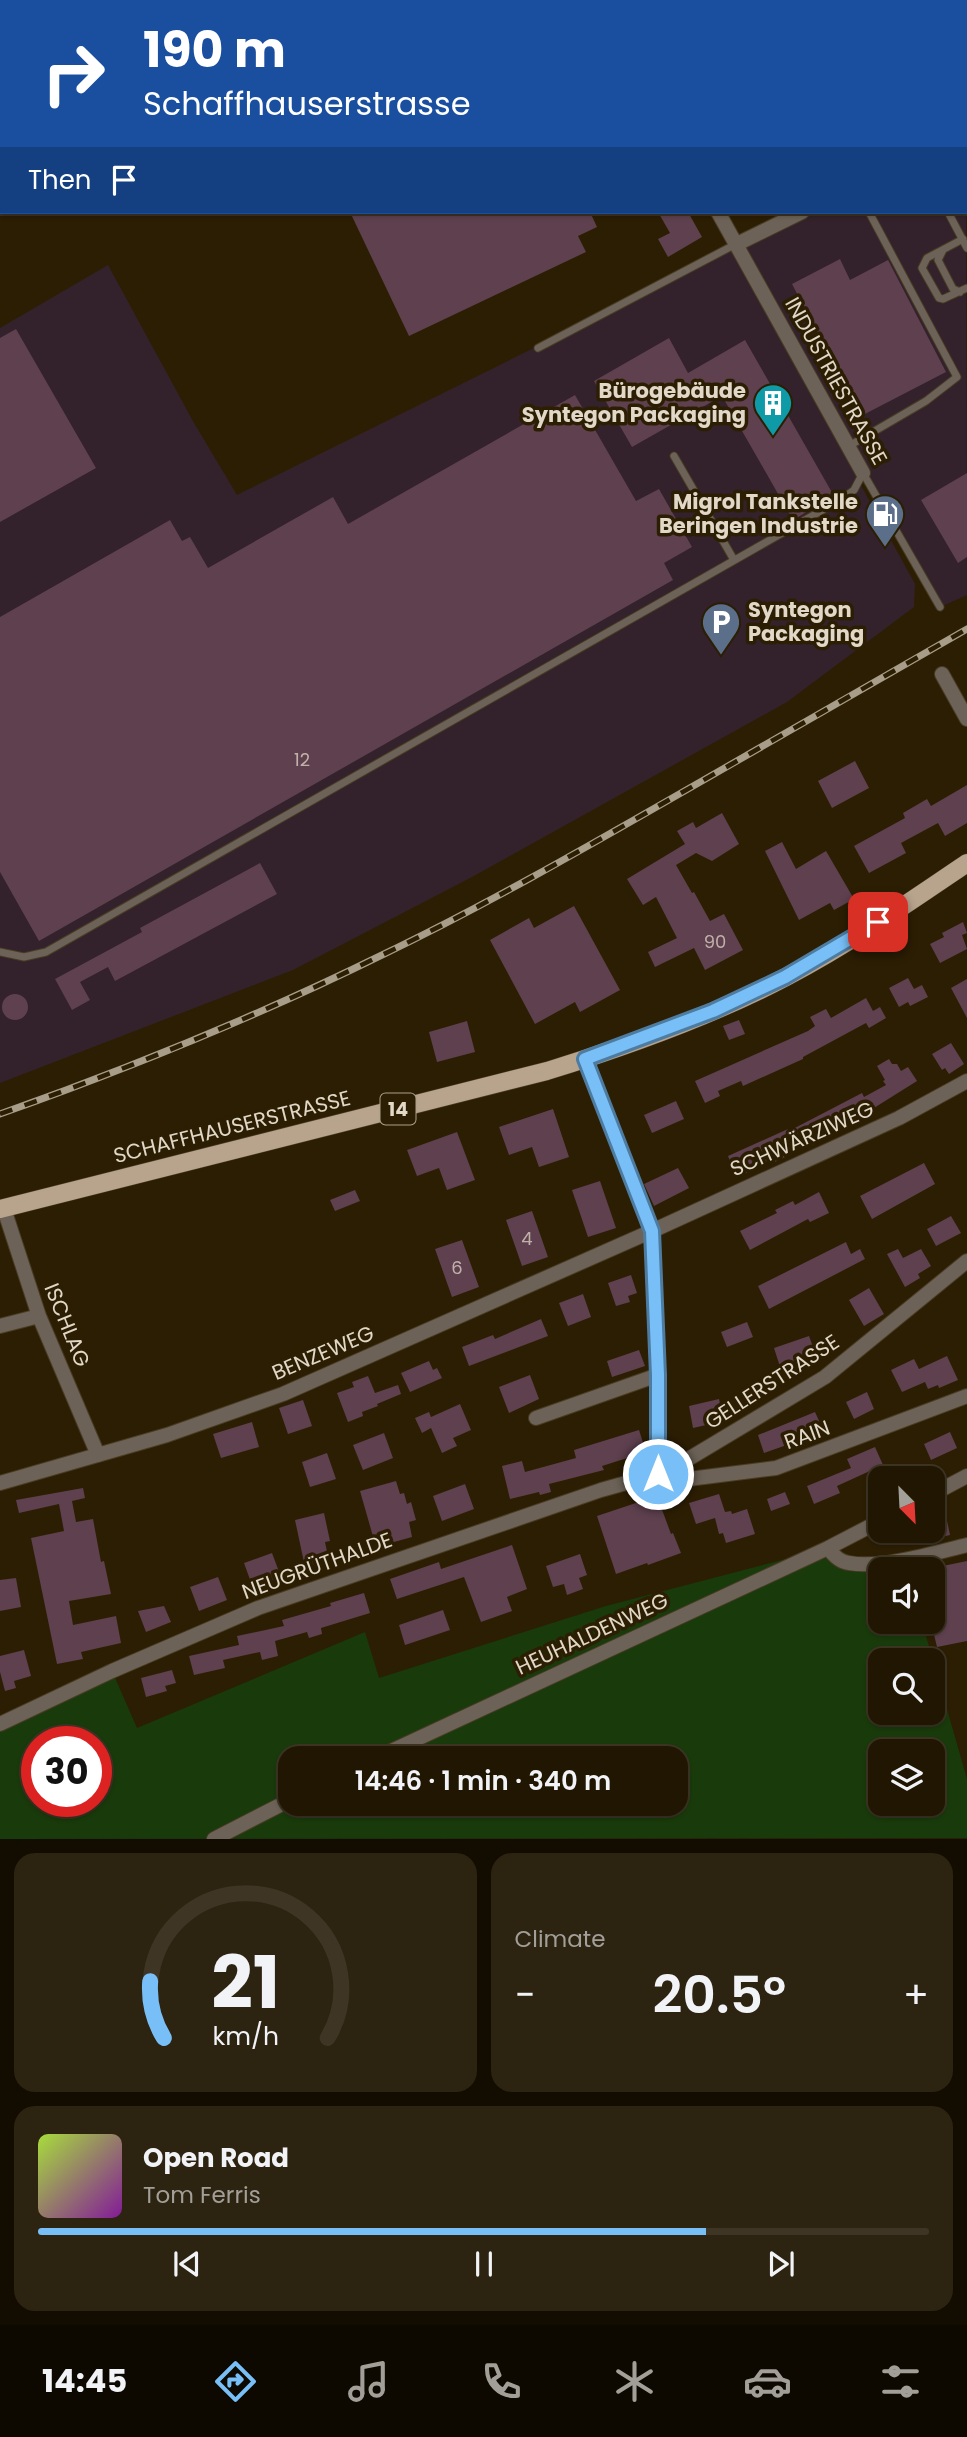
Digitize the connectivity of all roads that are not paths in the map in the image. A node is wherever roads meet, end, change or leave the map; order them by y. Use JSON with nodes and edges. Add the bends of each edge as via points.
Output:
{"nodes":[{"id":1,"x":719,"y":214,"type":"edge"},
{"id":2,"x":798,"y":214,"type":"edge"},
{"id":3,"x":870,"y":214,"type":"edge"},
{"id":4,"x":949,"y":214,"type":"edge"},
{"id":5,"x":962,"y":239,"type":"junction"},
{"id":6,"x":737,"y":244,"type":"junction"},
{"id":7,"x":967,"y":248,"type":"edge"},
{"id":8,"x":943,"y":250,"type":"junction"},
{"id":9,"x":963,"y":290,"type":"edge"},
{"id":10,"x":538,"y":348,"type":"dead end"},
{"id":11,"x":849,"y":446,"type":"junction"},
{"id":12,"x":674,"y":456,"type":"dead end"},
{"id":13,"x":863,"y":473,"type":"junction"},
{"id":14,"x":734,"y":560,"type":"junction"},
{"id":15,"x":940,"y":607,"type":"dead end"},
{"id":16,"x":942,"y":674,"type":"dead end"},
{"id":17,"x":967,"y":719,"type":"edge"},
{"id":18,"x":967,"y":863,"type":"edge"},
{"id":19,"x":0,"y":953,"type":"edge"},
{"id":20,"x":585,"y":1059,"type":"junction"},
{"id":21,"x":967,"y":1082,"type":"edge"},
{"id":22,"x":2,"y":1209,"type":"edge"},
{"id":23,"x":652,"y":1231,"type":"junction"},
{"id":24,"x":967,"y":1261,"type":"edge"},
{"id":25,"x":39,"y":1316,"type":"junction"},
{"id":26,"x":0,"y":1326,"type":"edge"},
{"id":27,"x":658,"y":1375,"type":"junction"},
{"id":28,"x":967,"y":1396,"type":"edge"},
{"id":29,"x":536,"y":1419,"type":"dead end"},
{"id":30,"x":98,"y":1455,"type":"junction"},
{"id":31,"x":658,"y":1474,"type":"junction"},
{"id":32,"x":967,"y":1476,"type":"edge"},
{"id":33,"x":0,"y":1483,"type":"edge"},
{"id":34,"x":945,"y":1488,"type":"edge"},
{"id":35,"x":868,"y":1527,"type":"edge"},
{"id":36,"x":967,"y":1545,"type":"edge"},
{"id":37,"x":828,"y":1548,"type":"junction"},
{"id":38,"x":0,"y":1724,"type":"edge"},
{"id":39,"x":402,"y":1746,"type":"edge"},
{"id":40,"x":278,"y":1806,"type":"edge"},
{"id":41,"x":214,"y":1839,"type":"edge"}],
"edges":[{"from":1,"to":6,"type":"street","name":"INDUSTRIESTRASSE"},
{"from":2,"to":6,"type":"street"},
{"from":3,"to":11,"type":"lane","via":[[957,377],[926,401]]},
{"from":4,"to":5,"type":"lane"},
{"from":5,"to":7,"type":"lane"},
{"from":5,"to":8,"type":"lane"},
{"from":6,"to":10,"type":"lane"},
{"from":6,"to":11,"type":"street","name":"INDUSTRIESTRASSE"},
{"from":8,"to":9,"type":"lane","via":[[938,260],[953,289]]},
{"from":8,"to":9,"type":"lane","via":[[927,258],[922,268],[939,298]]},
{"from":11,"to":13,"type":"street","name":"INDUSTRIESTRASSE"},
{"from":12,"to":14,"type":"lane"},
{"from":13,"to":14,"type":"lane","via":[[842,499]]},
{"from":13,"to":15,"type":"lane","name":"INDUSTRIESTRASSE"},
{"from":14,"to":19,"type":"lane","via":[[46,952],[24,957]]},
{"from":16,"to":17,"type":"street"},
{"from":18,"to":20,"type":"main road","name":"SCHAFFHAUSERSTRASSE","number":"14","via":[[785,977],[713,1011]]},
{"from":20,"to":22,"type":"main road","name":"SCHAFFHAUSERSTRASSE","number":"14"},
{"from":20,"to":23,"type":"street"},
{"from":21,"to":23,"type":"street","name":"SCHWÄRZIWEG"},
{"from":22,"to":25,"type":"street","name":"ISCHLAG"},
{"from":23,"to":27,"type":"street"},
{"from":23,"to":30,"type":"street","name":"BENZEWEG","via":[[283,1394]]},
{"from":24,"to":31,"type":"street","name":"GELLERSTRASSE","via":[[825,1377],[707,1450]]},
{"from":25,"to":26,"type":"street"},
{"from":25,"to":30,"type":"street","name":"ISCHLAG"},
{"from":27,"to":29,"type":"street"},
{"from":27,"to":31,"type":"street"},
{"from":28,"to":31,"type":"street","name":"RAIN","via":[[776,1468],[675,1482],[666,1482]]},
{"from":30,"to":33,"type":"street","name":"BENZEWEG"},
{"from":31,"to":38,"type":"street","name":"NEUGRÜTHALDE","via":[[258,1608]]},
{"from":32,"to":34,"type":"street"},
{"from":35,"to":37,"type":"street","name":"HEUHALDENWEG"},
{"from":36,"to":37,"type":"street","via":[[869,1564],[848,1563]]},
{"from":37,"to":39,"type":"street","name":"HEUHALDENWEG"},
{"from":40,"to":41,"type":"street"}]}
